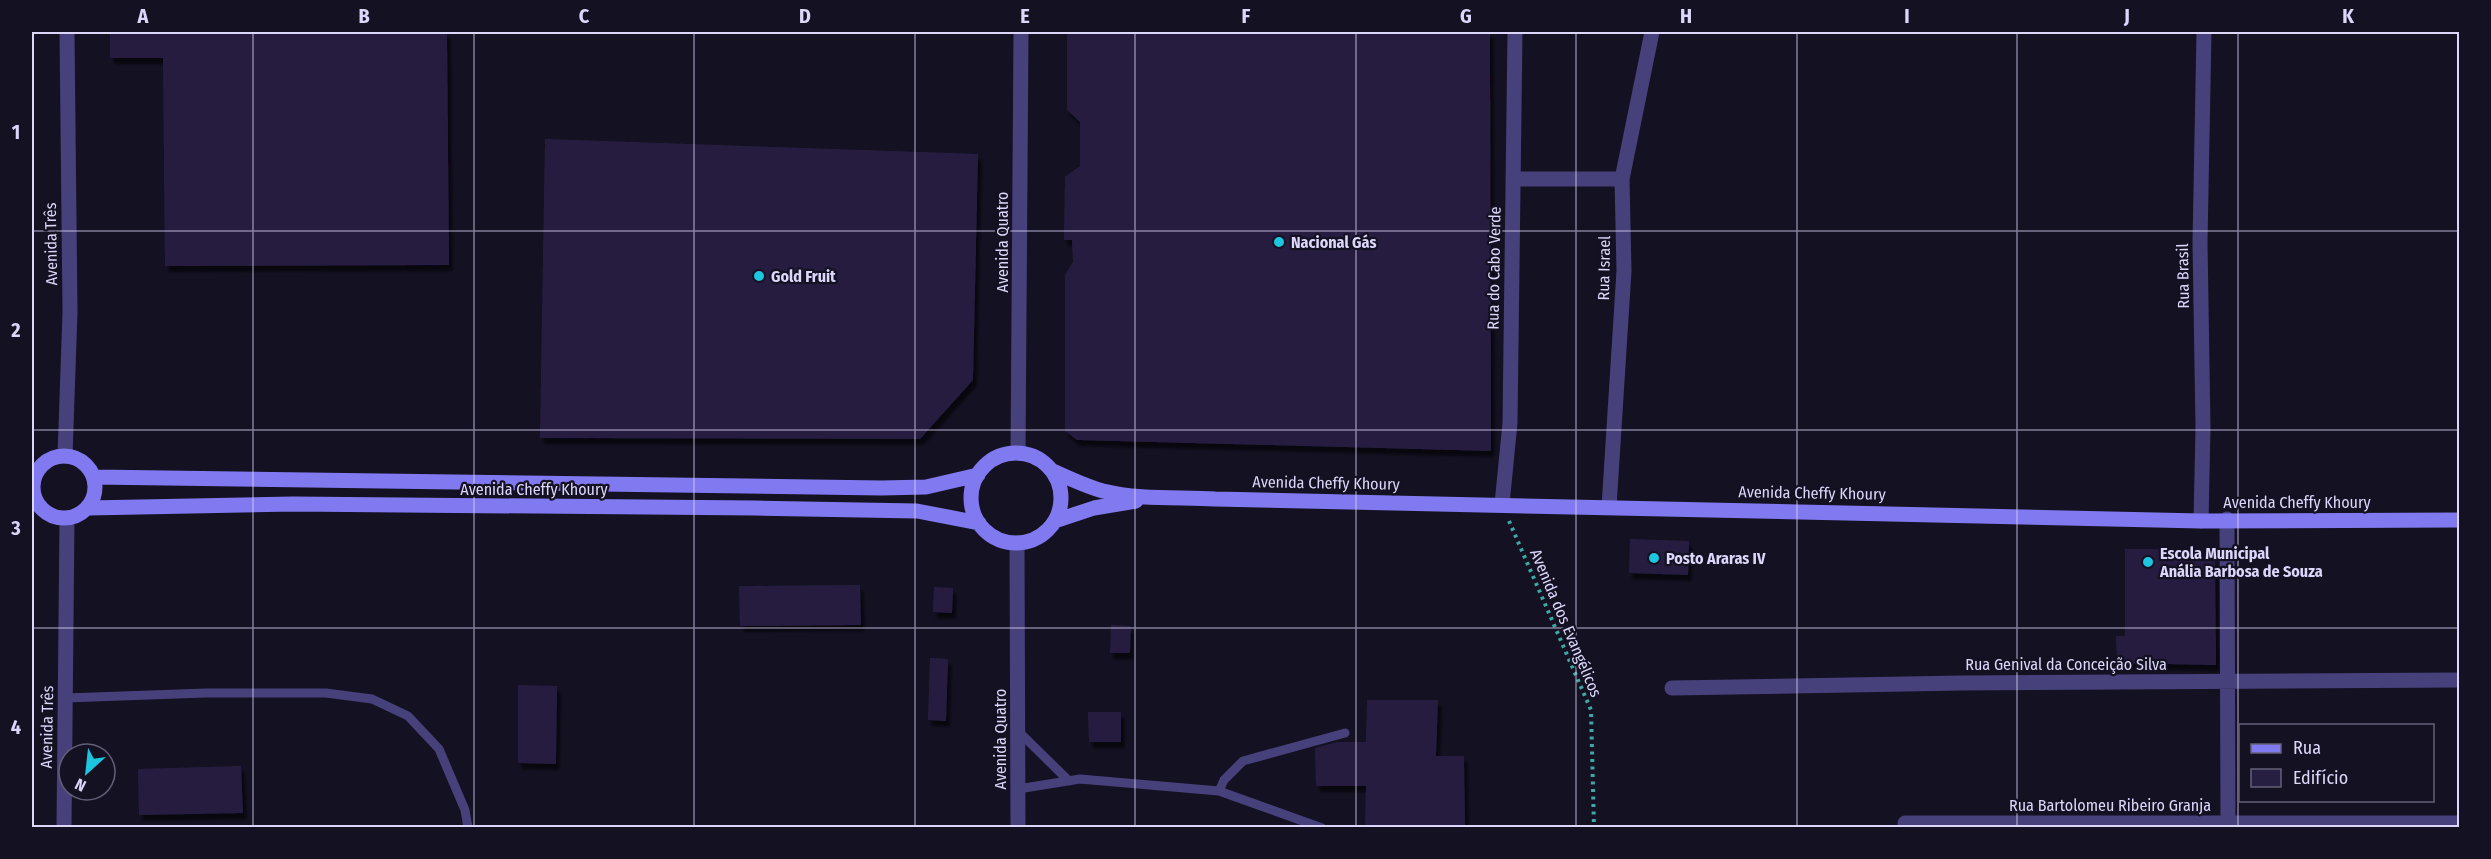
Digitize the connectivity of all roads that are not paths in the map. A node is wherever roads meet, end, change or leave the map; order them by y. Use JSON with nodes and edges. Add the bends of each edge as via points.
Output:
{"nodes":[{"id":1,"x":68,"y":32,"type":"edge"},
{"id":2,"x":1021,"y":32,"type":"edge"},
{"id":3,"x":1515,"y":32,"type":"edge"},
{"id":4,"x":1652,"y":32,"type":"edge"},
{"id":5,"x":2204,"y":32,"type":"edge"},
{"id":6,"x":1513,"y":179,"type":"junction"},
{"id":7,"x":1622,"y":179,"type":"junction"},
{"id":8,"x":1018,"y":453,"type":"junction"},
{"id":9,"x":65,"y":456,"type":"junction"},
{"id":10,"x":35,"y":470,"type":"edge"},
{"id":11,"x":1051,"y":470,"type":"junction"},
{"id":12,"x":978,"y":475,"type":"junction"},
{"id":13,"x":94,"y":477,"type":"junction"},
{"id":14,"x":1163,"y":497,"type":"junction"},
{"id":15,"x":1502,"y":504,"type":"junction"},
{"id":16,"x":1609,"y":507,"type":"junction"},
{"id":17,"x":88,"y":508,"type":"junction"},
{"id":18,"x":38,"y":510,"type":"edge"},
{"id":19,"x":67,"y":519,"type":"junction"},
{"id":20,"x":2227,"y":519,"type":"junction"},
{"id":21,"x":2460,"y":520,"type":"edge"},
{"id":22,"x":1055,"y":521,"type":"junction"},
{"id":23,"x":2201,"y":521,"type":"junction"},
{"id":24,"x":979,"y":523,"type":"junction"},
{"id":25,"x":1017,"y":543,"type":"junction"},
{"id":26,"x":2460,"y":680,"type":"edge"},
{"id":27,"x":2228,"y":681,"type":"junction"},
{"id":28,"x":1672,"y":688,"type":"dead end"},
{"id":29,"x":66,"y":698,"type":"junction"},
{"id":30,"x":1018,"y":731,"type":"junction"},
{"id":31,"x":1345,"y":733,"type":"dead end"},
{"id":32,"x":1069,"y":781,"type":"junction"},
{"id":33,"x":1018,"y":789,"type":"junction"},
{"id":34,"x":1219,"y":791,"type":"junction"},
{"id":35,"x":1905,"y":823,"type":"dead end"},
{"id":36,"x":2460,"y":823,"type":"edge"},
{"id":37,"x":2228,"y":825,"type":"edge"},
{"id":38,"x":64,"y":828,"type":"edge"},
{"id":39,"x":468,"y":828,"type":"edge"},
{"id":40,"x":1018,"y":828,"type":"edge"},
{"id":41,"x":1322,"y":828,"type":"edge"}],
"edges":[{"from":1,"to":9,"type":"street","name":"Avenida Três","via":[[70,312]]},
{"from":2,"to":8,"type":"street","name":"Avenida Quatro"},
{"from":3,"to":6,"type":"street","name":"Rua do Cabo Verde"},
{"from":4,"to":7,"type":"street","name":"Rua Israel"},
{"from":5,"to":23,"type":"street","name":"Rua Brasil"},
{"from":6,"to":7,"type":"street"},
{"from":6,"to":15,"type":"street","name":"Rua do Cabo Verde","via":[[1510,423]]},
{"from":7,"to":16,"type":"street","name":"Rua Israel","via":[[1624,271]]},
{"from":8,"to":11,"type":"main road","via":[[1036,458]]},
{"from":8,"to":12,"type":"main road","via":[[1002,455]]},
{"from":9,"to":10,"type":"main road","via":[[53,458]]},
{"from":9,"to":13,"type":"main road","via":[[83,462]]},
{"from":10,"to":18,"type":"main road","via":[[33,492]]},
{"from":11,"to":14,"type":"main road","via":[[1103,491]]},
{"from":11,"to":22,"type":"main road","via":[[1061,493]]},
{"from":12,"to":13,"type":"main road","name":"Avenida Cheffy Khoury","via":[[926,487],[882,488]]},
{"from":12,"to":24,"type":"main road","via":[[971,499]]},
{"from":13,"to":17,"type":"main road","via":[[95,494]]},
{"from":14,"to":15,"type":"main road","name":"Avenida Cheffy Khoury"},
{"from":14,"to":22,"type":"main road","via":[[1094,508]]},
{"from":15,"to":16,"type":"main road","name":"Avenida Cheffy Khoury"},
{"from":16,"to":23,"type":"main road","name":"Avenida Cheffy Khoury"},
{"from":17,"to":19,"type":"main road"},
{"from":17,"to":24,"type":"main road","name":"Avenida Cheffy Khoury","via":[[293,504],[755,508],[917,511]]},
{"from":18,"to":19,"type":"main road"},
{"from":19,"to":29,"type":"street","name":"Avenida Três"},
{"from":20,"to":21,"type":"main road","name":"Avenida Cheffy Khoury"},
{"from":20,"to":23,"type":"main road","name":"Avenida Cheffy Khoury"},
{"from":20,"to":27,"type":"street"},
{"from":22,"to":25,"type":"main road","via":[[1038,536]]},
{"from":24,"to":25,"type":"main road","via":[[1002,540]]},
{"from":25,"to":30,"type":"street","name":"Avenida Quatro"},
{"from":26,"to":27,"type":"street","name":"Rua Genival da Conceição Silva"},
{"from":27,"to":28,"type":"street","name":"Rua Genival da Conceição Silva"},
{"from":27,"to":37,"type":"street"},
{"from":29,"to":38,"type":"street","name":"Avenida Três"},
{"from":29,"to":39,"type":"lane","via":[[326,693],[372,699],[408,716],[439,749],[465,810]]},
{"from":30,"to":32,"type":"lane"},
{"from":30,"to":33,"type":"street","name":"Avenida Quatro"},
{"from":31,"to":34,"type":"lane","via":[[1243,761]]},
{"from":32,"to":33,"type":"lane"},
{"from":32,"to":34,"type":"lane"},
{"from":33,"to":40,"type":"street","name":"Avenida Quatro"},
{"from":34,"to":41,"type":"lane"},
{"from":35,"to":37,"type":"street","name":"Rua Bartolomeu Ribeiro Granja"},
{"from":36,"to":37,"type":"street","name":"Rua Bartolomeu Ribeiro Granja"}]}
